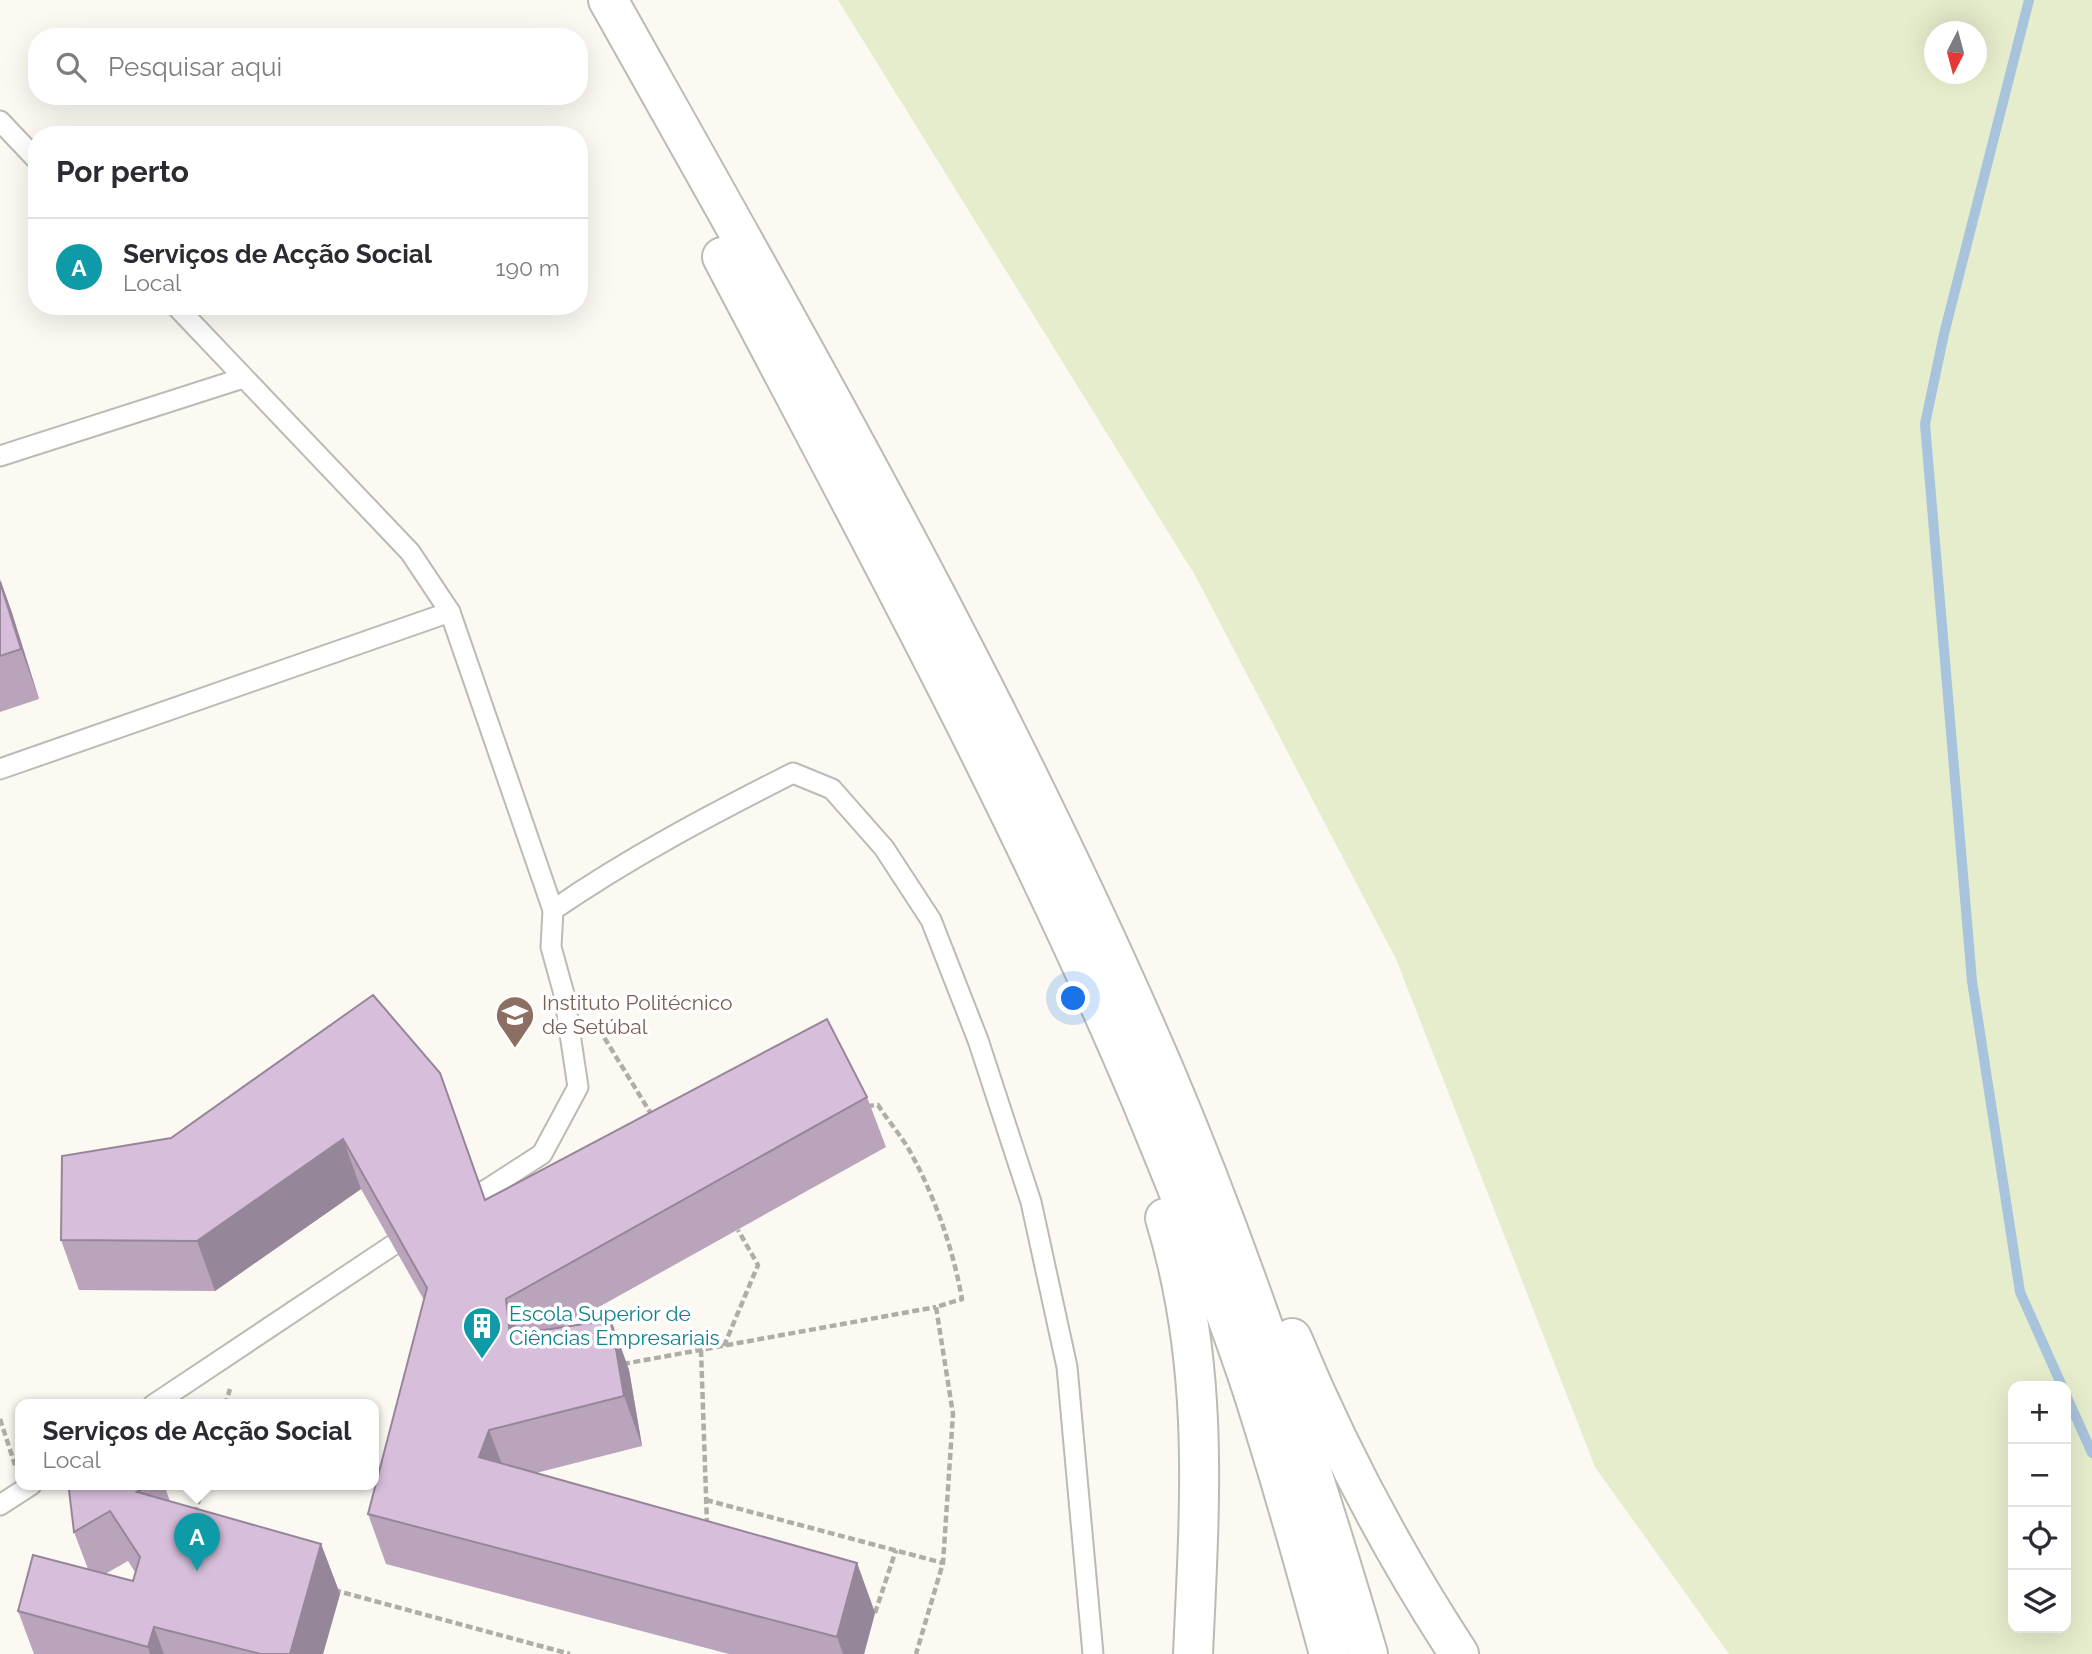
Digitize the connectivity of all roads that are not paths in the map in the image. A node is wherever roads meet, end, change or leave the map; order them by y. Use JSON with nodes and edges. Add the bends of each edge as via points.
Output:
{"nodes":[{"id":1,"x":589,"y":0,"type":"edge"},
{"id":2,"x":608,"y":0,"type":"edge"},
{"id":3,"x":1,"y":124,"type":"edge"},
{"id":4,"x":28,"y":151,"type":"edge"},
{"id":5,"x":184,"y":315,"type":"edge"},
{"id":6,"x":243,"y":377,"type":"junction"},
{"id":7,"x":845,"y":426,"type":"junction"},
{"id":8,"x":0,"y":456,"type":"edge"},
{"id":9,"x":864,"y":527,"type":"junction"},
{"id":10,"x":450,"y":612,"type":"junction"},
{"id":11,"x":0,"y":769,"type":"edge"},
{"id":12,"x":553,"y":910,"type":"junction"},
{"id":13,"x":483,"y":1192,"type":"edge"},
{"id":14,"x":393,"y":1245,"type":"edge"},
{"id":15,"x":162,"y":1399,"type":"edge"},
{"id":16,"x":23,"y":1490,"type":"edge"},
{"id":17,"x":0,"y":1505,"type":"edge"},
{"id":18,"x":1093,"y":1654,"type":"edge"},
{"id":19,"x":1193,"y":1654,"type":"edge"},
{"id":20,"x":1329,"y":1654,"type":"edge"},
{"id":21,"x":1368,"y":1654,"type":"edge"},
{"id":22,"x":1459,"y":1654,"type":"edge"}],
"edges":[{"from":1,"to":9,"type":"main road"},
{"from":2,"to":7,"type":"main road"},
{"from":3,"to":4,"type":"lane"},
{"from":5,"to":6,"type":"lane"},
{"from":6,"to":8,"type":"lane"},
{"from":6,"to":10,"type":"lane","via":[[410,552]]},
{"from":7,"to":21,"type":"main road","via":[[1031,784],[1166,1075],[1275,1360]]},
{"from":7,"to":22,"type":"main road","via":[[1000,690],[1092,863],[1179,1057],[1343,1454],[1388,1540]]},
{"from":9,"to":19,"type":"main road","via":[[1006,832],[1151,1181],[1175,1253],[1194,1355],[1200,1442]]},
{"from":9,"to":20,"type":"main road","via":[[1057,913],[1139,1096],[1251,1385]]},
{"from":10,"to":11,"type":"lane"},
{"from":10,"to":12,"type":"lane"},
{"from":12,"to":13,"type":"lane","via":[[551,947],[564,994],[578,1087],[542,1154]]},
{"from":12,"to":18,"type":"lane","via":[[698,821],[793,773],[832,789],[884,848],[931,920],[978,1040],[1031,1202],[1067,1367]]},
{"from":14,"to":15,"type":"lane"},
{"from":16,"to":17,"type":"lane"}]}
